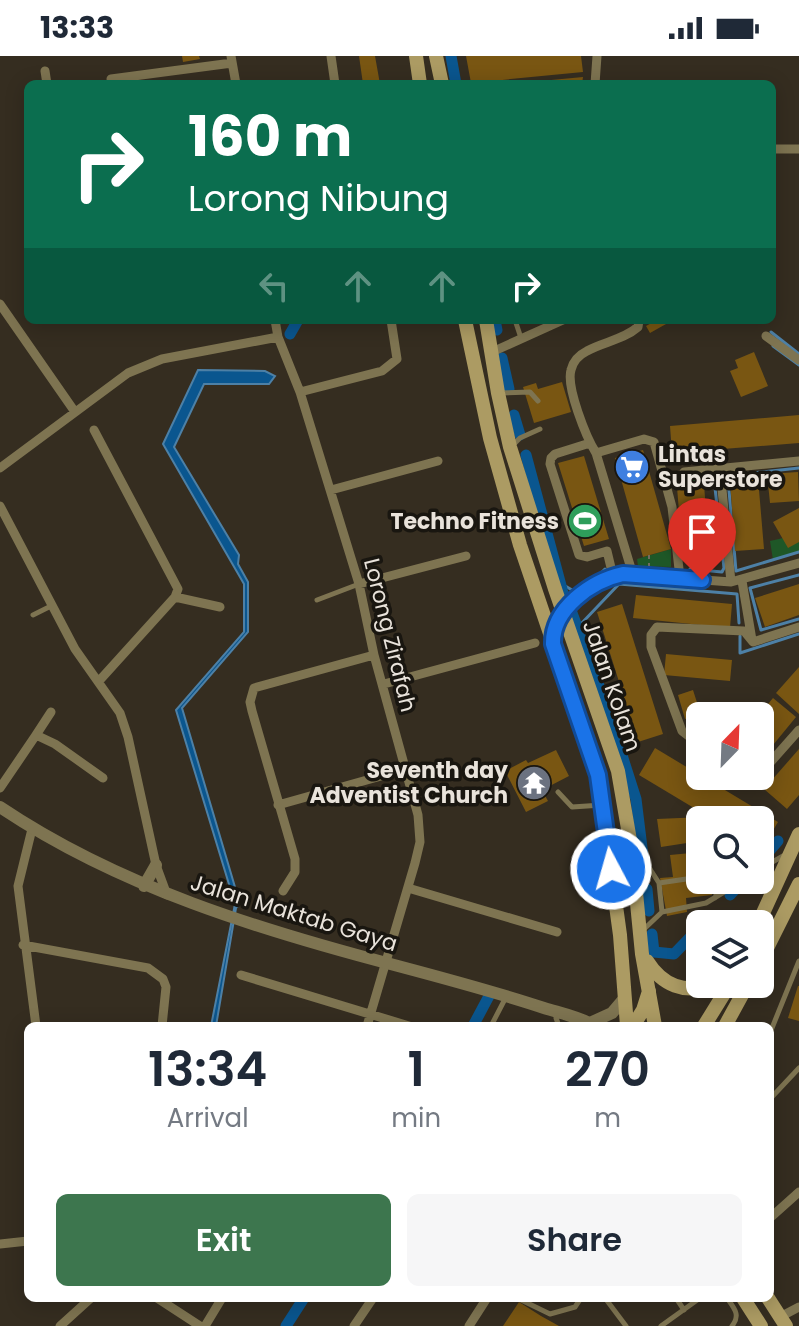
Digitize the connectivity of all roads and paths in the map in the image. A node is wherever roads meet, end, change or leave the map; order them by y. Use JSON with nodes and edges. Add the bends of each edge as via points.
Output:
{"nodes":[{"id":1,"x":331,"y":56,"type":"edge"},
{"id":2,"x":416,"y":56,"type":"edge"},
{"id":3,"x":436,"y":56,"type":"edge"},
{"id":4,"x":597,"y":56,"type":"edge"},
{"id":5,"x":232,"y":59,"type":"edge"},
{"id":6,"x":45,"y":71,"type":"dead end"},
{"id":7,"x":111,"y":79,"type":"dead end"},
{"id":8,"x":46,"y":80,"type":"edge"},
{"id":9,"x":235,"y":80,"type":"edge"},
{"id":10,"x":334,"y":80,"type":"edge"},
{"id":11,"x":419,"y":80,"type":"edge"},
{"id":12,"x":441,"y":80,"type":"edge"},
{"id":13,"x":595,"y":80,"type":"edge"},
{"id":14,"x":776,"y":149,"type":"edge"},
{"id":15,"x":799,"y":149,"type":"edge"},
{"id":16,"x":0,"y":304,"type":"edge"},
{"id":17,"x":276,"y":324,"type":"edge"},
{"id":18,"x":392,"y":324,"type":"edge"},
{"id":19,"x":466,"y":324,"type":"edge"},
{"id":20,"x":487,"y":324,"type":"edge"},
{"id":21,"x":516,"y":324,"type":"edge"},
{"id":22,"x":554,"y":324,"type":"edge"},
{"id":23,"x":638,"y":324,"type":"edge"},
{"id":24,"x":766,"y":336,"type":"dead end"},
{"id":25,"x":278,"y":337,"type":"junction"},
{"id":26,"x":521,"y":338,"type":"junction"},
{"id":27,"x":492,"y":352,"type":"junction"},
{"id":28,"x":799,"y":360,"type":"edge"},
{"id":29,"x":476,"y":377,"type":"junction"},
{"id":30,"x":300,"y":392,"type":"junction"},
{"id":31,"x":498,"y":393,"type":"junction"},
{"id":32,"x":538,"y":401,"type":"dead end"},
{"id":33,"x":75,"y":412,"type":"junction"},
{"id":34,"x":540,"y":429,"type":"dead end"},
{"id":35,"x":94,"y":430,"type":"dead end"},
{"id":36,"x":590,"y":443,"type":"junction"},
{"id":37,"x":510,"y":447,"type":"junction"},
{"id":38,"x":596,"y":453,"type":"junction"},
{"id":39,"x":438,"y":461,"type":"dead end"},
{"id":40,"x":799,"y":461,"type":"edge"},
{"id":41,"x":0,"y":468,"type":"edge"},
{"id":42,"x":720,"y":469,"type":"junction"},
{"id":43,"x":684,"y":472,"type":"dead end"},
{"id":44,"x":331,"y":490,"type":"junction"},
{"id":45,"x":0,"y":506,"type":"edge"},
{"id":46,"x":4,"y":522,"type":"edge"},
{"id":47,"x":625,"y":547,"type":"junction"},
{"id":48,"x":607,"y":551,"type":"junction"},
{"id":49,"x":649,"y":555,"type":"dead end"},
{"id":50,"x":466,"y":556,"type":"dead end"},
{"id":51,"x":799,"y":563,"type":"edge"},
{"id":52,"x":649,"y":568,"type":"dead end"},
{"id":53,"x":633,"y":575,"type":"junction"},
{"id":54,"x":613,"y":576,"type":"junction"},
{"id":55,"x":680,"y":578,"type":"junction"},
{"id":56,"x":736,"y":581,"type":"junction"},
{"id":57,"x":359,"y":584,"type":"junction"},
{"id":58,"x":175,"y":597,"type":"junction"},
{"id":59,"x":317,"y":600,"type":"dead end"},
{"id":60,"x":52,"y":606,"type":"junction"},
{"id":61,"x":220,"y":607,"type":"dead end"},
{"id":62,"x":563,"y":609,"type":"junction"},
{"id":63,"x":33,"y":615,"type":"dead end"},
{"id":64,"x":799,"y":627,"type":"edge"},
{"id":65,"x":749,"y":638,"type":"junction"},
{"id":66,"x":535,"y":643,"type":"dead end"},
{"id":67,"x":553,"y":644,"type":"junction"},
{"id":68,"x":374,"y":655,"type":"junction"},
{"id":69,"x":99,"y":681,"type":"junction"},
{"id":70,"x":384,"y":684,"type":"junction"},
{"id":71,"x":51,"y":712,"type":"dead end"},
{"id":72,"x":799,"y":730,"type":"edge"},
{"id":73,"x":686,"y":734,"type":"edge"},
{"id":74,"x":36,"y":735,"type":"junction"},
{"id":75,"x":774,"y":758,"type":"edge"},
{"id":76,"x":406,"y":769,"type":"junction"},
{"id":77,"x":103,"y":778,"type":"dead end"},
{"id":78,"x":0,"y":788,"type":"edge"},
{"id":79,"x":558,"y":792,"type":"dead end"},
{"id":80,"x":278,"y":805,"type":"junction"},
{"id":81,"x":603,"y":805,"type":"junction"},
{"id":82,"x":0,"y":807,"type":"edge"},
{"id":83,"x":32,"y":829,"type":"junction"},
{"id":84,"x":799,"y":834,"type":"edge"},
{"id":85,"x":632,"y":852,"type":"junction"},
{"id":86,"x":788,"y":853,"type":"junction"},
{"id":87,"x":774,"y":861,"type":"edge"},
{"id":88,"x":156,"y":865,"type":"junction"},
{"id":89,"x":686,"y":879,"type":"edge"},
{"id":90,"x":659,"y":883,"type":"junction"},
{"id":91,"x":799,"y":884,"type":"edge"},
{"id":92,"x":144,"y":886,"type":"junction"},
{"id":93,"x":408,"y":888,"type":"junction"},
{"id":94,"x":283,"y":891,"type":"dead end"},
{"id":95,"x":716,"y":894,"type":"edge"},
{"id":96,"x":722,"y":894,"type":"edge"},
{"id":97,"x":167,"y":895,"type":"junction"},
{"id":98,"x":715,"y":899,"type":"junction"},
{"id":99,"x":764,"y":910,"type":"edge"},
{"id":100,"x":662,"y":912,"type":"junction"},
{"id":101,"x":557,"y":932,"type":"dead end"},
{"id":102,"x":640,"y":933,"type":"junction"},
{"id":103,"x":774,"y":934,"type":"edge"},
{"id":104,"x":23,"y":945,"type":"junction"},
{"id":105,"x":642,"y":954,"type":"junction"},
{"id":106,"x":799,"y":961,"type":"edge"},
{"id":107,"x":384,"y":963,"type":"junction"},
{"id":108,"x":241,"y":975,"type":"dead end"},
{"id":109,"x":650,"y":987,"type":"junction"},
{"id":110,"x":686,"y":988,"type":"edge"},
{"id":111,"x":507,"y":995,"type":"junction"},
{"id":112,"x":721,"y":998,"type":"edge"},
{"id":113,"x":741,"y":998,"type":"edge"},
{"id":114,"x":623,"y":1000,"type":"junction"},
{"id":115,"x":370,"y":1015,"type":"junction"},
{"id":116,"x":561,"y":1020,"type":"edge"},
{"id":117,"x":35,"y":1022,"type":"edge"},
{"id":118,"x":162,"y":1022,"type":"edge"},
{"id":119,"x":368,"y":1022,"type":"edge"},
{"id":120,"x":395,"y":1022,"type":"edge"},
{"id":121,"x":493,"y":1022,"type":"edge"},
{"id":122,"x":596,"y":1022,"type":"edge"},
{"id":123,"x":629,"y":1022,"type":"edge"},
{"id":124,"x":633,"y":1022,"type":"edge"},
{"id":125,"x":654,"y":1022,"type":"edge"},
{"id":126,"x":706,"y":1022,"type":"edge"},
{"id":127,"x":728,"y":1022,"type":"edge"},
{"id":128,"x":774,"y":1023,"type":"edge"},
{"id":129,"x":799,"y":1068,"type":"edge"},
{"id":130,"x":774,"y":1095,"type":"edge"},
{"id":131,"x":799,"y":1192,"type":"edge"},
{"id":132,"x":774,"y":1214,"type":"edge"},
{"id":133,"x":24,"y":1241,"type":"edge"},
{"id":134,"x":0,"y":1244,"type":"edge"},
{"id":135,"x":87,"y":1302,"type":"edge"},
{"id":136,"x":163,"y":1302,"type":"edge"},
{"id":137,"x":219,"y":1302,"type":"edge"},
{"id":138,"x":370,"y":1302,"type":"edge"},
{"id":139,"x":484,"y":1302,"type":"edge"},
{"id":140,"x":525,"y":1302,"type":"edge"},
{"id":141,"x":578,"y":1302,"type":"edge"},
{"id":142,"x":608,"y":1302,"type":"edge"},
{"id":143,"x":679,"y":1302,"type":"edge"},
{"id":144,"x":695,"y":1302,"type":"edge"},
{"id":145,"x":730,"y":1302,"type":"edge"},
{"id":146,"x":746,"y":1302,"type":"edge"},
{"id":147,"x":771,"y":1302,"type":"edge"},
{"id":148,"x":799,"y":1307,"type":"edge"},
{"id":149,"x":684,"y":1310,"type":"junction"},
{"id":150,"x":783,"y":1321,"type":"edge"},
{"id":151,"x":60,"y":1326,"type":"edge"},
{"id":152,"x":202,"y":1326,"type":"edge"},
{"id":153,"x":354,"y":1326,"type":"edge"},
{"id":154,"x":469,"y":1326,"type":"edge"},
{"id":155,"x":626,"y":1326,"type":"edge"},
{"id":156,"x":661,"y":1326,"type":"edge"},
{"id":157,"x":732,"y":1326,"type":"edge"},
{"id":158,"x":761,"y":1326,"type":"edge"}],
"edges":[{"from":1,"to":10,"type":"street"},
{"from":2,"to":11,"type":"main road"},
{"from":3,"to":12,"type":"main road"},
{"from":4,"to":13,"type":"street"},
{"from":5,"to":7,"type":"street"},
{"from":5,"to":9,"type":"street"},
{"from":6,"to":8,"type":"street"},
{"from":14,"to":15,"type":"street"},
{"from":16,"to":33,"type":"street"},
{"from":17,"to":25,"type":"street","name":"Lorong Zirafah"},
{"from":18,"to":30,"type":"street","via":[[397,359],[387,368]]},
{"from":19,"to":29,"type":"main road","name":"Jalan Kolam"},
{"from":20,"to":27,"type":"main road","name":"Jalan Kolam"},
{"from":21,"to":26,"type":"lane"},
{"from":22,"to":26,"type":"street"},
{"from":23,"to":36,"type":"street","via":[[627,335],[583,353],[571,369],[569,380]]},
{"from":24,"to":28,"type":"street"},
{"from":25,"to":30,"type":"street","name":"Lorong Zirafah"},
{"from":25,"to":33,"type":"street","via":[[162,359],[128,373]]},
{"from":26,"to":27,"type":"street"},
{"from":27,"to":29,"type":"main road"},
{"from":27,"to":31,"type":"main road","name":"Jalan Kolam"},
{"from":29,"to":67,"type":"main road","name":"Jalan Kolam","via":[[520,545]]},
{"from":30,"to":44,"type":"street","name":"Lorong Zirafah"},
{"from":31,"to":32,"type":"lane","via":[[530,392]]},
{"from":31,"to":37,"type":"main road","name":"Jalan Kolam"},
{"from":33,"to":41,"type":"street"},
{"from":34,"to":37,"type":"lane"},
{"from":35,"to":58,"type":"street","via":[[178,589]]},
{"from":36,"to":38,"type":"street"},
{"from":36,"to":48,"type":"street","via":[[555,454],[550,464],[579,555]]},
{"from":37,"to":62,"type":"main road","name":"Jalan Kolam"},
{"from":38,"to":47,"type":"street"},
{"from":38,"to":55,"type":"street","via":[[644,439],[654,442],[672,507]]},
{"from":39,"to":44,"type":"street"},
{"from":40,"to":42,"type":"street"},
{"from":42,"to":43,"type":"street"},
{"from":42,"to":56,"type":"street"},
{"from":44,"to":57,"type":"street","name":"Lorong Zirafah"},
{"from":45,"to":46,"type":"street"},
{"from":46,"to":60,"type":"street"},
{"from":47,"to":48,"type":"street"},
{"from":47,"to":53,"type":"street"},
{"from":48,"to":54,"type":"street"},
{"from":49,"to":52,"type":"path"},
{"from":50,"to":57,"type":"street"},
{"from":51,"to":56,"type":"street"},
{"from":53,"to":54,"type":"street"},
{"from":53,"to":55,"type":"street"},
{"from":54,"to":62,"type":"street"},
{"from":55,"to":56,"type":"street"},
{"from":56,"to":65,"type":"street"},
{"from":57,"to":59,"type":"lane"},
{"from":57,"to":68,"type":"street","name":"Lorong Zirafah"},
{"from":58,"to":61,"type":"street"},
{"from":58,"to":69,"type":"street"},
{"from":60,"to":63,"type":"lane"},
{"from":60,"to":69,"type":"street"},
{"from":62,"to":67,"type":"main road"},
{"from":62,"to":85,"type":"main road","name":"Jalan Kolam","via":[[618,771]]},
{"from":64,"to":65,"type":"street"},
{"from":65,"to":73,"type":"street","via":[[657,627],[651,635]]},
{"from":66,"to":70,"type":"street"},
{"from":67,"to":81,"type":"main road","name":"Jalan Kolam","via":[[598,775]]},
{"from":68,"to":70,"type":"street","name":"Lorong Zirafah"},
{"from":68,"to":80,"type":"street","via":[[254,688],[250,702]]},
{"from":69,"to":88,"type":"street","via":[[128,737]]},
{"from":70,"to":76,"type":"street","name":"Lorong Zirafah"},
{"from":71,"to":74,"type":"street"},
{"from":72,"to":75,"type":"street"},
{"from":74,"to":77,"type":"street"},
{"from":74,"to":78,"type":"street"},
{"from":76,"to":80,"type":"street"},
{"from":76,"to":93,"type":"street","name":"Lorong Zirafah","via":[[420,842]]},
{"from":79,"to":81,"type":"lane","via":[[572,807]]},
{"from":80,"to":94,"type":"street","via":[[295,859],[295,872]]},
{"from":81,"to":114,"type":"main road","name":"Jalan Kolam"},
{"from":82,"to":83,"type":"street","name":"Jalan Maktab Gaya"},
{"from":83,"to":92,"type":"street","name":"Jalan Maktab Gaya"},
{"from":83,"to":104,"type":"street","via":[[18,886]]},
{"from":84,"to":86,"type":"main road"},
{"from":85,"to":90,"type":"lane"},
{"from":85,"to":102,"type":"main road","name":"Jalan Kolam"},
{"from":86,"to":87,"type":"lane"},
{"from":86,"to":99,"type":"main road"},
{"from":88,"to":92,"type":"street"},
{"from":88,"to":97,"type":"street"},
{"from":89,"to":90,"type":"lane"},
{"from":90,"to":100,"type":"lane"},
{"from":91,"to":103,"type":"main road"},
{"from":92,"to":97,"type":"street","name":"Jalan Maktab Gaya"},
{"from":93,"to":101,"type":"street"},
{"from":93,"to":107,"type":"street","name":"Lorong Zirafah"},
{"from":95,"to":98,"type":"lane"},
{"from":96,"to":98,"type":"lane"},
{"from":97,"to":107,"type":"street","name":"Jalan Maktab Gaya"},
{"from":98,"to":100,"type":"lane"},
{"from":100,"to":102,"type":"lane"},
{"from":102,"to":105,"type":"main road","name":"Jalan Kolam"},
{"from":104,"to":117,"type":"street"},
{"from":104,"to":118,"type":"street","via":[[148,968],[166,987]]},
{"from":105,"to":109,"type":"main road","name":"Jalan Kolam"},
{"from":105,"to":110,"type":"main road","via":[[654,972],[673,986]]},
{"from":106,"to":128,"type":"lane"},
{"from":107,"to":111,"type":"street","name":"Jalan Maktab Gaya"},
{"from":107,"to":115,"type":"street","name":"Lorong Zirafah"},
{"from":108,"to":115,"type":"street"},
{"from":109,"to":124,"type":"main road"},
{"from":109,"to":125,"type":"main road","name":"Jalan Kolam"},
{"from":111,"to":116,"type":"street","name":"Jalan Maktab Gaya"},
{"from":111,"to":121,"type":"lane"},
{"from":112,"to":126,"type":"main road"},
{"from":113,"to":127,"type":"main road"},
{"from":114,"to":122,"type":"street","name":"Jalan Maktab Gaya"},
{"from":114,"to":123,"type":"main road","name":"Jalan Kolam"},
{"from":115,"to":119,"type":"street","name":"Lorong Zirafah"},
{"from":115,"to":120,"type":"street"},
{"from":129,"to":130,"type":"lane"},
{"from":131,"to":132,"type":"street"},
{"from":133,"to":134,"type":"street"},
{"from":135,"to":151,"type":"street"},
{"from":136,"to":152,"type":"street"},
{"from":137,"to":152,"type":"street"},
{"from":138,"to":153,"type":"street"},
{"from":139,"to":154,"type":"street"},
{"from":140,"to":141,"type":"lane","via":[[550,1314]]},
{"from":142,"to":155,"type":"lane"},
{"from":143,"to":149,"type":"lane"},
{"from":144,"to":149,"type":"lane"},
{"from":145,"to":157,"type":"lane","via":[[737,1319]]},
{"from":146,"to":158,"type":"main road"},
{"from":147,"to":150,"type":"main road"},
{"from":148,"to":150,"type":"street"},
{"from":149,"to":156,"type":"lane"}]}
